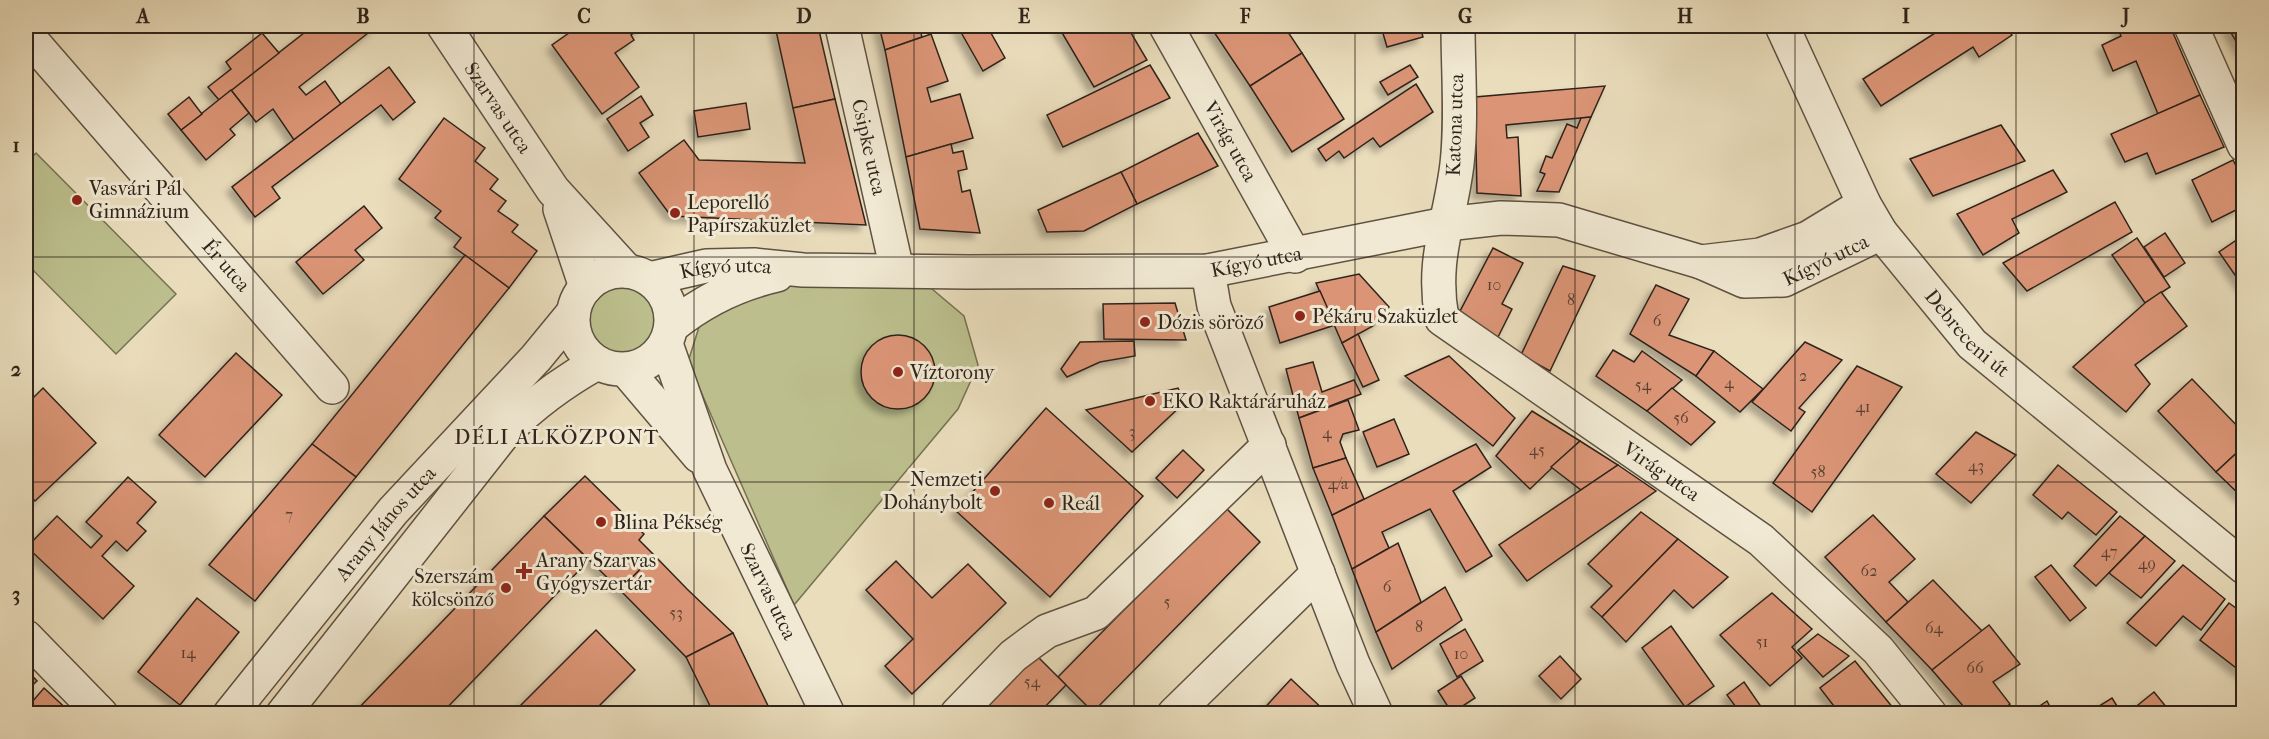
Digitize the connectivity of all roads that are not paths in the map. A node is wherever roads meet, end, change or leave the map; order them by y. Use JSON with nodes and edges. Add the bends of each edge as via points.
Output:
{"nodes":[{"id":1,"x":444,"y":26,"type":"edge"},
{"id":2,"x":842,"y":26,"type":"edge"},
{"id":3,"x":1166,"y":26,"type":"edge"},
{"id":4,"x":1458,"y":26,"type":"edge"},
{"id":5,"x":1782,"y":26,"type":"edge"},
{"id":6,"x":2191,"y":26,"type":"edge"},
{"id":7,"x":26,"y":34,"type":"edge"},
{"id":8,"x":2244,"y":145,"type":"edge"},
{"id":9,"x":553,"y":190,"type":"junction"},
{"id":10,"x":1864,"y":204,"type":"junction"},
{"id":11,"x":1446,"y":224,"type":"junction"},
{"id":12,"x":1881,"y":233,"type":"junction"},
{"id":13,"x":1295,"y":255,"type":"junction"},
{"id":14,"x":1701,"y":262,"type":"junction"},
{"id":15,"x":803,"y":270,"type":"junction"},
{"id":16,"x":897,"y":270,"type":"junction"},
{"id":17,"x":1208,"y":271,"type":"junction"},
{"id":18,"x":638,"y":275,"type":"junction"},
{"id":19,"x":579,"y":300,"type":"junction"},
{"id":20,"x":669,"y":335,"type":"junction"},
{"id":21,"x":611,"y":367,"type":"junction"},
{"id":22,"x":332,"y":387,"type":"dead end"},
{"id":23,"x":1269,"y":445,"type":"junction"},
{"id":24,"x":710,"y":470,"type":"junction"},
{"id":25,"x":2244,"y":567,"type":"edge"},
{"id":26,"x":1318,"y":573,"type":"junction"},
{"id":27,"x":26,"y":637,"type":"edge"},
{"id":28,"x":102,"y":714,"type":"edge"},
{"id":29,"x":230,"y":714,"type":"edge"},
{"id":30,"x":283,"y":714,"type":"edge"},
{"id":31,"x":828,"y":714,"type":"edge"},
{"id":32,"x":957,"y":714,"type":"edge"},
{"id":33,"x":1174,"y":714,"type":"edge"},
{"id":34,"x":1376,"y":714,"type":"edge"},
{"id":35,"x":1930,"y":714,"type":"edge"}],
"edges":[{"from":1,"to":9,"type":"street","name":"Szarvas utca"},
{"from":2,"to":16,"type":"street","name":"Csipke utca"},
{"from":3,"to":13,"type":"street","name":"Virág utca"},
{"from":4,"to":11,"type":"street","name":"Katona utca","via":[[1457,163]]},
{"from":5,"to":10,"type":"street","name":"Debreceni út"},
{"from":6,"to":8,"type":"street"},
{"from":7,"to":22,"type":"street","name":"Ér utca"},
{"from":9,"to":18,"type":"street","name":"Szarvas utca"},
{"from":9,"to":19,"type":"street","name":"Szarvas utca"},
{"from":10,"to":12,"type":"street","name":"Debreceni út"},
{"from":10,"to":14,"type":"street","name":"Kígyó utca","via":[[1798,241],[1760,255]]},
{"from":11,"to":13,"type":"street","name":"Kígyó utca"},
{"from":11,"to":14,"type":"street","name":"Kígyó utca","via":[[1502,218],[1559,220]]},
{"from":11,"to":35,"type":"street","name":"Virág utca","via":[[1437,271],[1442,319],[1761,540],[1878,650]]},
{"from":12,"to":14,"type":"street","name":"Kígyó utca","via":[[1784,280],[1744,281]]},
{"from":12,"to":25,"type":"street","name":"Debreceni út","via":[[1972,344]]},
{"from":13,"to":17,"type":"street","name":"Kígyó utca"},
{"from":15,"to":16,"type":"street","name":"Kígyó utca"},
{"from":15,"to":18,"type":"street","name":"Kígyó utca","via":[[706,266]]},
{"from":15,"to":20,"type":"street","name":"Kígyó utca","via":[[759,279],[721,293],[696,307]]},
{"from":16,"to":17,"type":"street","name":"Kígyó utca"},
{"from":17,"to":23,"type":"street","via":[[1214,306]]},
{"from":18,"to":19,"type":"street","via":[[604,274]]},
{"from":18,"to":20,"type":"street","via":[[668,299]]},
{"from":19,"to":21,"type":"street","via":[[575,336],[580,347]]},
{"from":19,"to":29,"type":"street","name":"Arany János utca","via":[[536,358],[393,511]]},
{"from":20,"to":21,"type":"street","via":[[656,357],[642,366]]},
{"from":20,"to":24,"type":"street","name":"Szarvas utca"},
{"from":21,"to":24,"type":"street","name":"Szarvas utca"},
{"from":21,"to":30,"type":"street","name":"Arany János utca","via":[[558,386],[505,432]]},
{"from":23,"to":26,"type":"street"},
{"from":23,"to":32,"type":"street","via":[[1096,613],[1047,631],[1014,656]]},
{"from":24,"to":31,"type":"street","name":"Szarvas utca"},
{"from":26,"to":33,"type":"street"},
{"from":26,"to":34,"type":"street"},
{"from":27,"to":28,"type":"street"}]}
